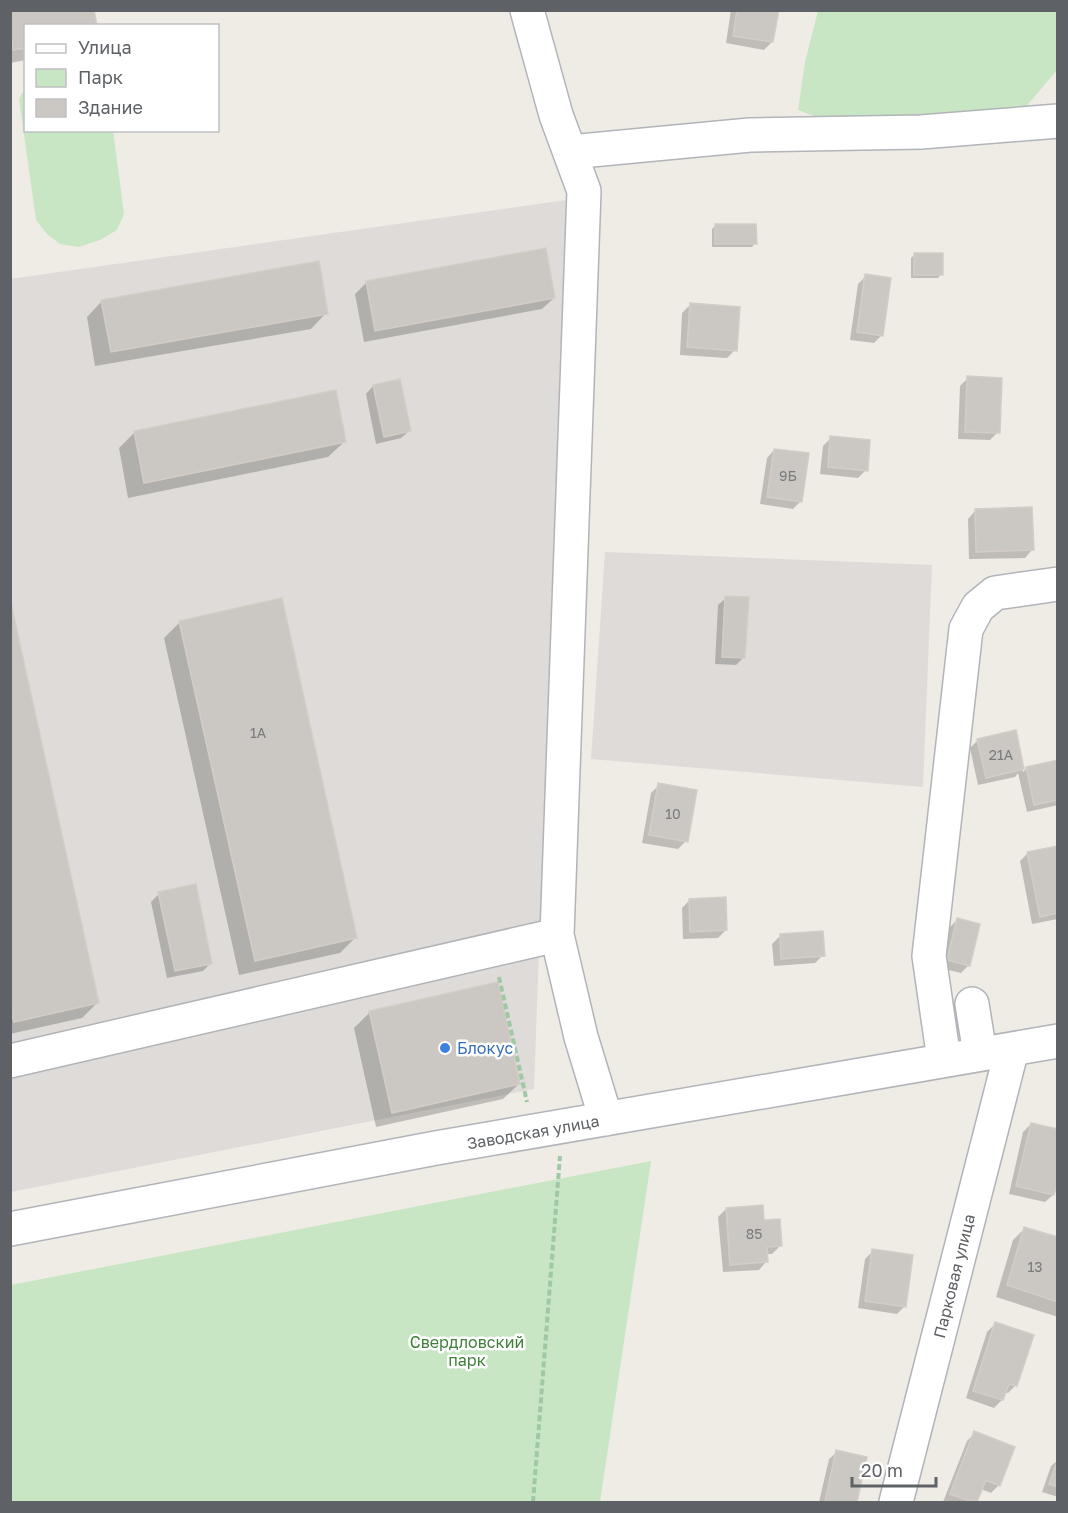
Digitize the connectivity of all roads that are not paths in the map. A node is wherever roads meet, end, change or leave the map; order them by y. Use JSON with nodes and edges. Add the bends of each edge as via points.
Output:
{"nodes":[{"id":1,"x":527,"y":10,"type":"edge"},
{"id":2,"x":1058,"y":121,"type":"edge"},
{"id":3,"x":570,"y":152,"type":"junction"},
{"id":4,"x":1058,"y":584,"type":"edge"},
{"id":5,"x":557,"y":935,"type":"junction"},
{"id":6,"x":972,"y":1004,"type":"dead end"},
{"id":7,"x":1058,"y":1041,"type":"edge"},
{"id":8,"x":1012,"y":1049,"type":"junction"},
{"id":9,"x":980,"y":1054,"type":"junction"},
{"id":10,"x":944,"y":1060,"type":"junction"},
{"id":11,"x":10,"y":1061,"type":"edge"},
{"id":12,"x":606,"y":1119,"type":"junction"},
{"id":13,"x":10,"y":1229,"type":"edge"},
{"id":14,"x":896,"y":1503,"type":"edge"}],
"edges":[{"from":1,"to":3,"type":"street"},
{"from":2,"to":3,"type":"street","via":[[921,132],[750,135]]},
{"from":3,"to":5,"type":"street","via":[[584,191]]},
{"from":4,"to":10,"type":"street","via":[[995,593],[978,607],[966,629],[929,956]]},
{"from":5,"to":11,"type":"street"},
{"from":5,"to":12,"type":"street","via":[[581,1037]]},
{"from":6,"to":9,"type":"street"},
{"from":7,"to":8,"type":"street","name":"Заводская улица"},
{"from":8,"to":9,"type":"street","name":"Заводская улица"},
{"from":8,"to":14,"type":"street","name":"Парковая улица"},
{"from":9,"to":10,"type":"street","name":"Заводская улица"},
{"from":10,"to":12,"type":"street","name":"Заводская улица"},
{"from":12,"to":13,"type":"street","name":"Заводская улица"}]}
